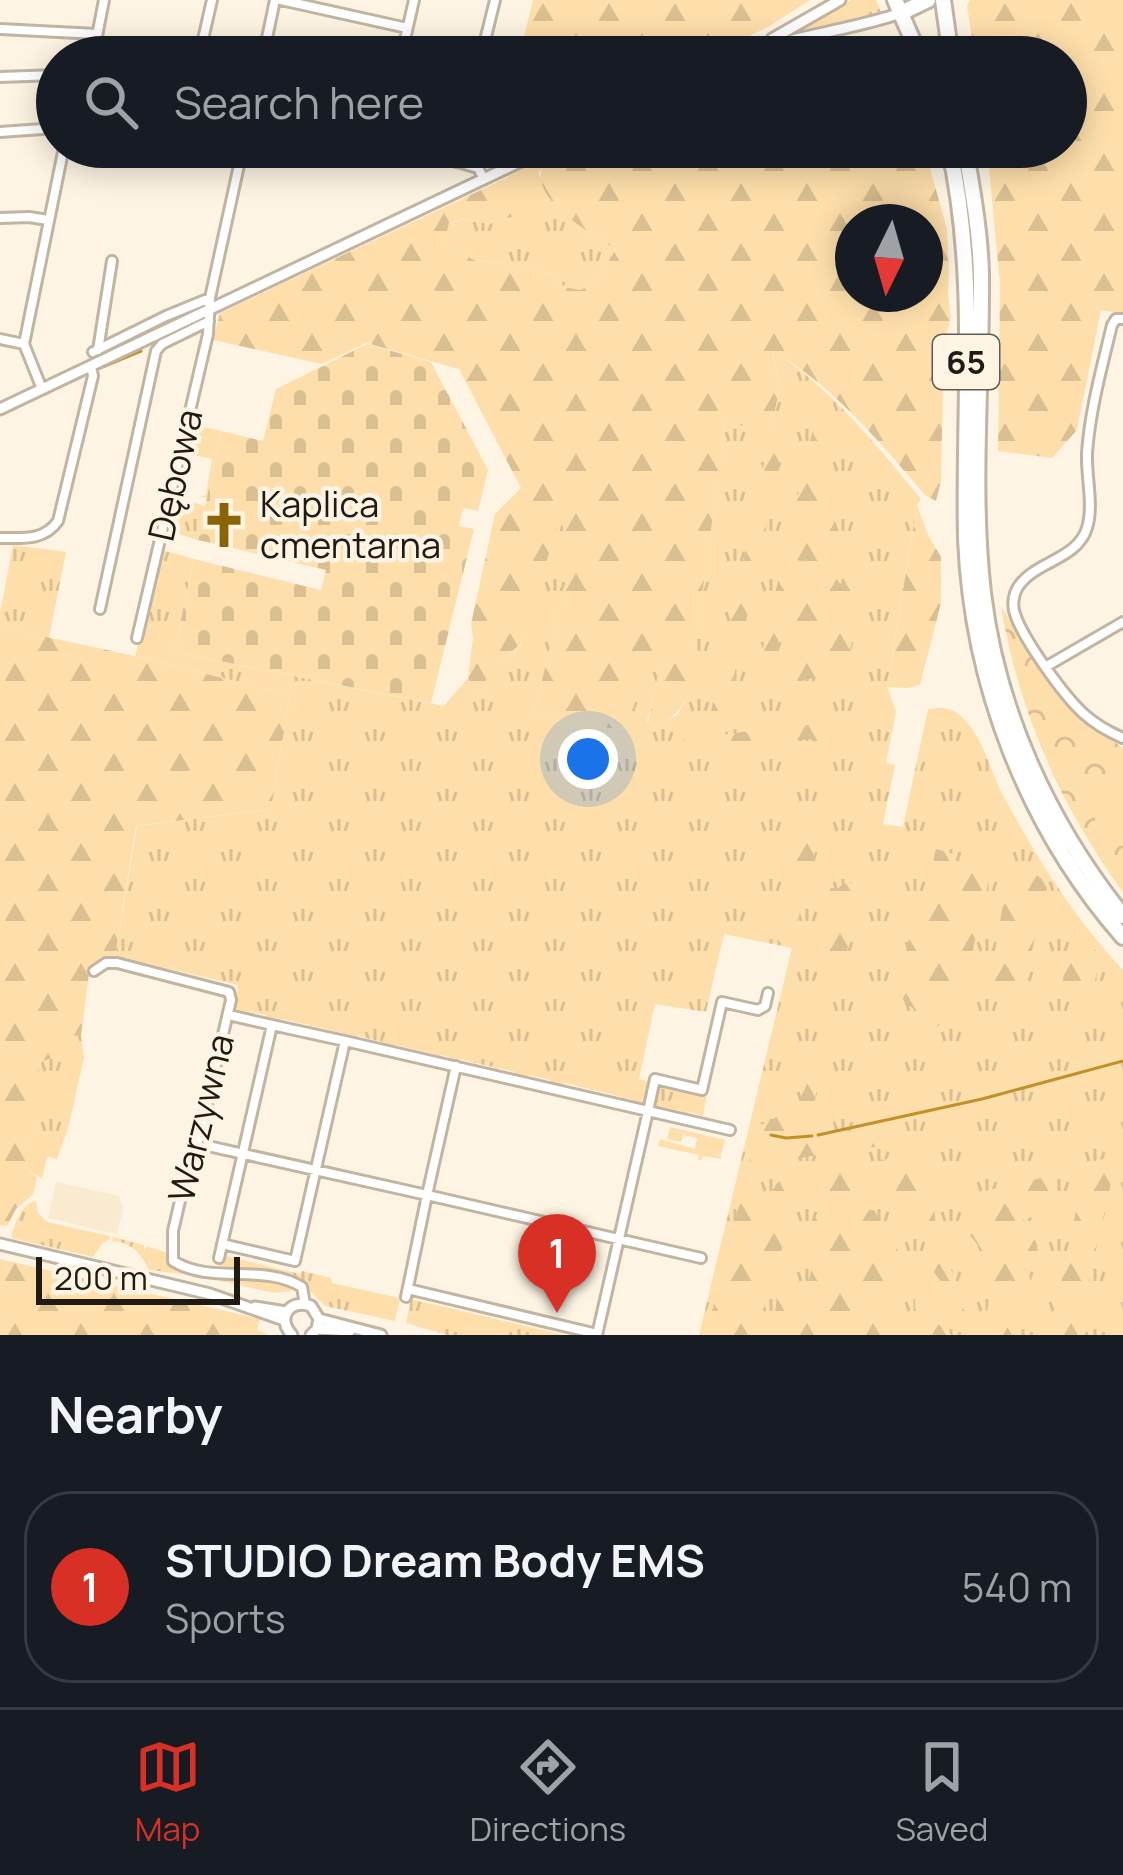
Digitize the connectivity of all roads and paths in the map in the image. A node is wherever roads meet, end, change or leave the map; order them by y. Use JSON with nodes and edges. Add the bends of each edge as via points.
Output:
{"nodes":[{"id":1,"x":104,"y":0,"type":"edge"},
{"id":2,"x":212,"y":0,"type":"edge"},
{"id":3,"x":278,"y":0,"type":"edge"},
{"id":4,"x":414,"y":0,"type":"edge"},
{"id":5,"x":495,"y":0,"type":"edge"},
{"id":6,"x":840,"y":0,"type":"edge"},
{"id":7,"x":928,"y":0,"type":"edge"},
{"id":8,"x":943,"y":0,"type":"edge"},
{"id":9,"x":898,"y":6,"type":"edge"},
{"id":10,"x":407,"y":28,"type":"junction"},
{"id":11,"x":0,"y":29,"type":"edge"},
{"id":12,"x":97,"y":34,"type":"joint"},
{"id":13,"x":204,"y":36,"type":"edge"},
{"id":14,"x":269,"y":36,"type":"edge"},
{"id":15,"x":405,"y":36,"type":"edge"},
{"id":16,"x":486,"y":36,"type":"edge"},
{"id":17,"x":780,"y":36,"type":"edge"},
{"id":18,"x":803,"y":36,"type":"edge"},
{"id":19,"x":911,"y":36,"type":"edge"},
{"id":20,"x":948,"y":36,"type":"edge"},
{"id":21,"x":36,"y":76,"type":"edge"},
{"id":22,"x":0,"y":77,"type":"edge"},
{"id":23,"x":36,"y":129,"type":"edge"},
{"id":24,"x":0,"y":132,"type":"edge"},
{"id":25,"x":59,"y":168,"type":"edge"},
{"id":26,"x":239,"y":168,"type":"edge"},
{"id":27,"x":478,"y":168,"type":"edge"},
{"id":28,"x":506,"y":168,"type":"edge"},
{"id":29,"x":954,"y":168,"type":"edge"},
{"id":30,"x":969,"y":168,"type":"edge"},
{"id":31,"x":484,"y":178,"type":"junction"},
{"id":32,"x":0,"y":218,"type":"edge"},
{"id":33,"x":48,"y":220,"type":"junction"},
{"id":34,"x":112,"y":261,"type":"dead end"},
{"id":35,"x":209,"y":310,"type":"junction"},
{"id":36,"x":1123,"y":319,"type":"edge"},
{"id":37,"x":0,"y":339,"type":"edge"},
{"id":38,"x":24,"y":344,"type":"junction"},
{"id":39,"x":91,"y":366,"type":"junction"},
{"id":40,"x":42,"y":389,"type":"junction"},
{"id":41,"x":0,"y":409,"type":"edge"},
{"id":42,"x":0,"y":538,"type":"edge"},
{"id":43,"x":968,"y":578,"type":"junction"},
{"id":44,"x":983,"y":590,"type":"junction"},
{"id":45,"x":100,"y":609,"type":"dead end"},
{"id":46,"x":1123,"y":622,"type":"edge"},
{"id":47,"x":137,"y":638,"type":"dead end"},
{"id":48,"x":1046,"y":666,"type":"junction"},
{"id":49,"x":1123,"y":738,"type":"edge"},
{"id":50,"x":1092,"y":886,"type":"junction"},
{"id":51,"x":1123,"y":916,"type":"edge"},
{"id":52,"x":1123,"y":937,"type":"edge"},
{"id":53,"x":94,"y":970,"type":"dead end"},
{"id":54,"x":768,"y":993,"type":"dead end"},
{"id":55,"x":233,"y":1016,"type":"dead end"},
{"id":56,"x":272,"y":1025,"type":"junction"},
{"id":57,"x":345,"y":1041,"type":"junction"},
{"id":58,"x":456,"y":1066,"type":"junction"},
{"id":59,"x":648,"y":1111,"type":"junction"},
{"id":60,"x":730,"y":1130,"type":"dead end"},
{"id":61,"x":208,"y":1146,"type":"dead end"},
{"id":62,"x":243,"y":1154,"type":"junction"},
{"id":63,"x":316,"y":1170,"type":"junction"},
{"id":64,"x":427,"y":1195,"type":"junction"},
{"id":65,"x":619,"y":1238,"type":"junction"},
{"id":66,"x":0,"y":1244,"type":"edge"},
{"id":67,"x":222,"y":1244,"type":"junction"},
{"id":68,"x":219,"y":1258,"type":"dead end"},
{"id":69,"x":701,"y":1258,"type":"dead end"},
{"id":70,"x":301,"y":1304,"type":"junction"},
{"id":71,"x":285,"y":1316,"type":"junction"},
{"id":72,"x":316,"y":1328,"type":"edge"},
{"id":73,"x":351,"y":1332,"type":"edge"},
{"id":74,"x":597,"y":1334,"type":"edge"},
{"id":75,"x":291,"y":1335,"type":"edge"},
{"id":76,"x":381,"y":1335,"type":"edge"}],
"edges":[{"from":1,"to":12,"type":"street"},
{"from":2,"to":13,"type":"street"},
{"from":3,"to":10,"type":"street"},
{"from":3,"to":14,"type":"street"},
{"from":4,"to":10,"type":"street"},
{"from":5,"to":16,"type":"street"},
{"from":6,"to":17,"type":"street"},
{"from":7,"to":9,"type":"highway"},
{"from":8,"to":20,"type":"highway"},
{"from":9,"to":18,"type":"street","via":[[861,24]]},
{"from":9,"to":19,"type":"highway"},
{"from":10,"to":15,"type":"street"},
{"from":11,"to":12,"type":"street"},
{"from":21,"to":22,"type":"street"},
{"from":23,"to":24,"type":"street"},
{"from":25,"to":33,"type":"street"},
{"from":26,"to":35,"type":"street","name":"Dębowa"},
{"from":27,"to":31,"type":"street"},
{"from":28,"to":31,"type":"street"},
{"from":29,"to":43,"type":"highway","number":"65","via":[[968,272]]},
{"from":30,"to":44,"type":"highway","number":"65","via":[[981,272]]},
{"from":31,"to":35,"type":"street"},
{"from":32,"to":33,"type":"street"},
{"from":33,"to":38,"type":"street"},
{"from":34,"to":35,"type":"street","via":[[96,351],[166,316]]},
{"from":35,"to":39,"type":"street"},
{"from":35,"to":45,"type":"street","via":[[156,351]]},
{"from":35,"to":47,"type":"street","name":"Dębowa"},
{"from":36,"to":48,"type":"street","via":[[1112,325],[1092,416],[1087,529],[1015,592],[1016,617]]},
{"from":37,"to":38,"type":"street"},
{"from":38,"to":40,"type":"street"},
{"from":39,"to":40,"type":"street"},
{"from":39,"to":42,"type":"street","via":[[58,521],[42,536]]},
{"from":40,"to":41,"type":"street"},
{"from":43,"to":44,"type":"highway","via":[[976,574]]},
{"from":43,"to":50,"type":"highway","number":"65","via":[[1010,748],[1042,818]]},
{"from":44,"to":50,"type":"highway","number":"65","via":[[1020,740]]},
{"from":46,"to":48,"type":"street"},
{"from":48,"to":49,"type":"street","via":[[1081,712]]},
{"from":50,"to":51,"type":"highway","number":"65"},
{"from":50,"to":52,"type":"highway","number":"65"},
{"from":53,"to":70,"type":"street","name":"Warzywna","via":[[117,963],[231,996],[172,1262],[290,1281],[302,1287]]},
{"from":54,"to":59,"type":"street","via":[[758,1010],[722,1002],[702,1090],[655,1079]]},
{"from":55,"to":56,"type":"street"},
{"from":56,"to":57,"type":"street"},
{"from":56,"to":62,"type":"street"},
{"from":57,"to":58,"type":"street"},
{"from":57,"to":63,"type":"street"},
{"from":58,"to":59,"type":"street"},
{"from":58,"to":64,"type":"street"},
{"from":59,"to":60,"type":"street"},
{"from":59,"to":65,"type":"street"},
{"from":61,"to":62,"type":"street"},
{"from":62,"to":63,"type":"street"},
{"from":62,"to":67,"type":"street"},
{"from":63,"to":64,"type":"street"},
{"from":63,"to":67,"type":"street","via":[[295,1261]]},
{"from":64,"to":65,"type":"street"},
{"from":64,"to":74,"type":"street","via":[[407,1293]]},
{"from":65,"to":69,"type":"street"},
{"from":65,"to":74,"type":"street"},
{"from":66,"to":71,"type":"street"},
{"from":67,"to":68,"type":"street"},
{"from":70,"to":71,"type":"street"},
{"from":70,"to":72,"type":"street","via":[[314,1309]]},
{"from":71,"to":75,"type":"street"},
{"from":72,"to":73,"type":"street"},
{"from":73,"to":76,"type":"street"}]}
